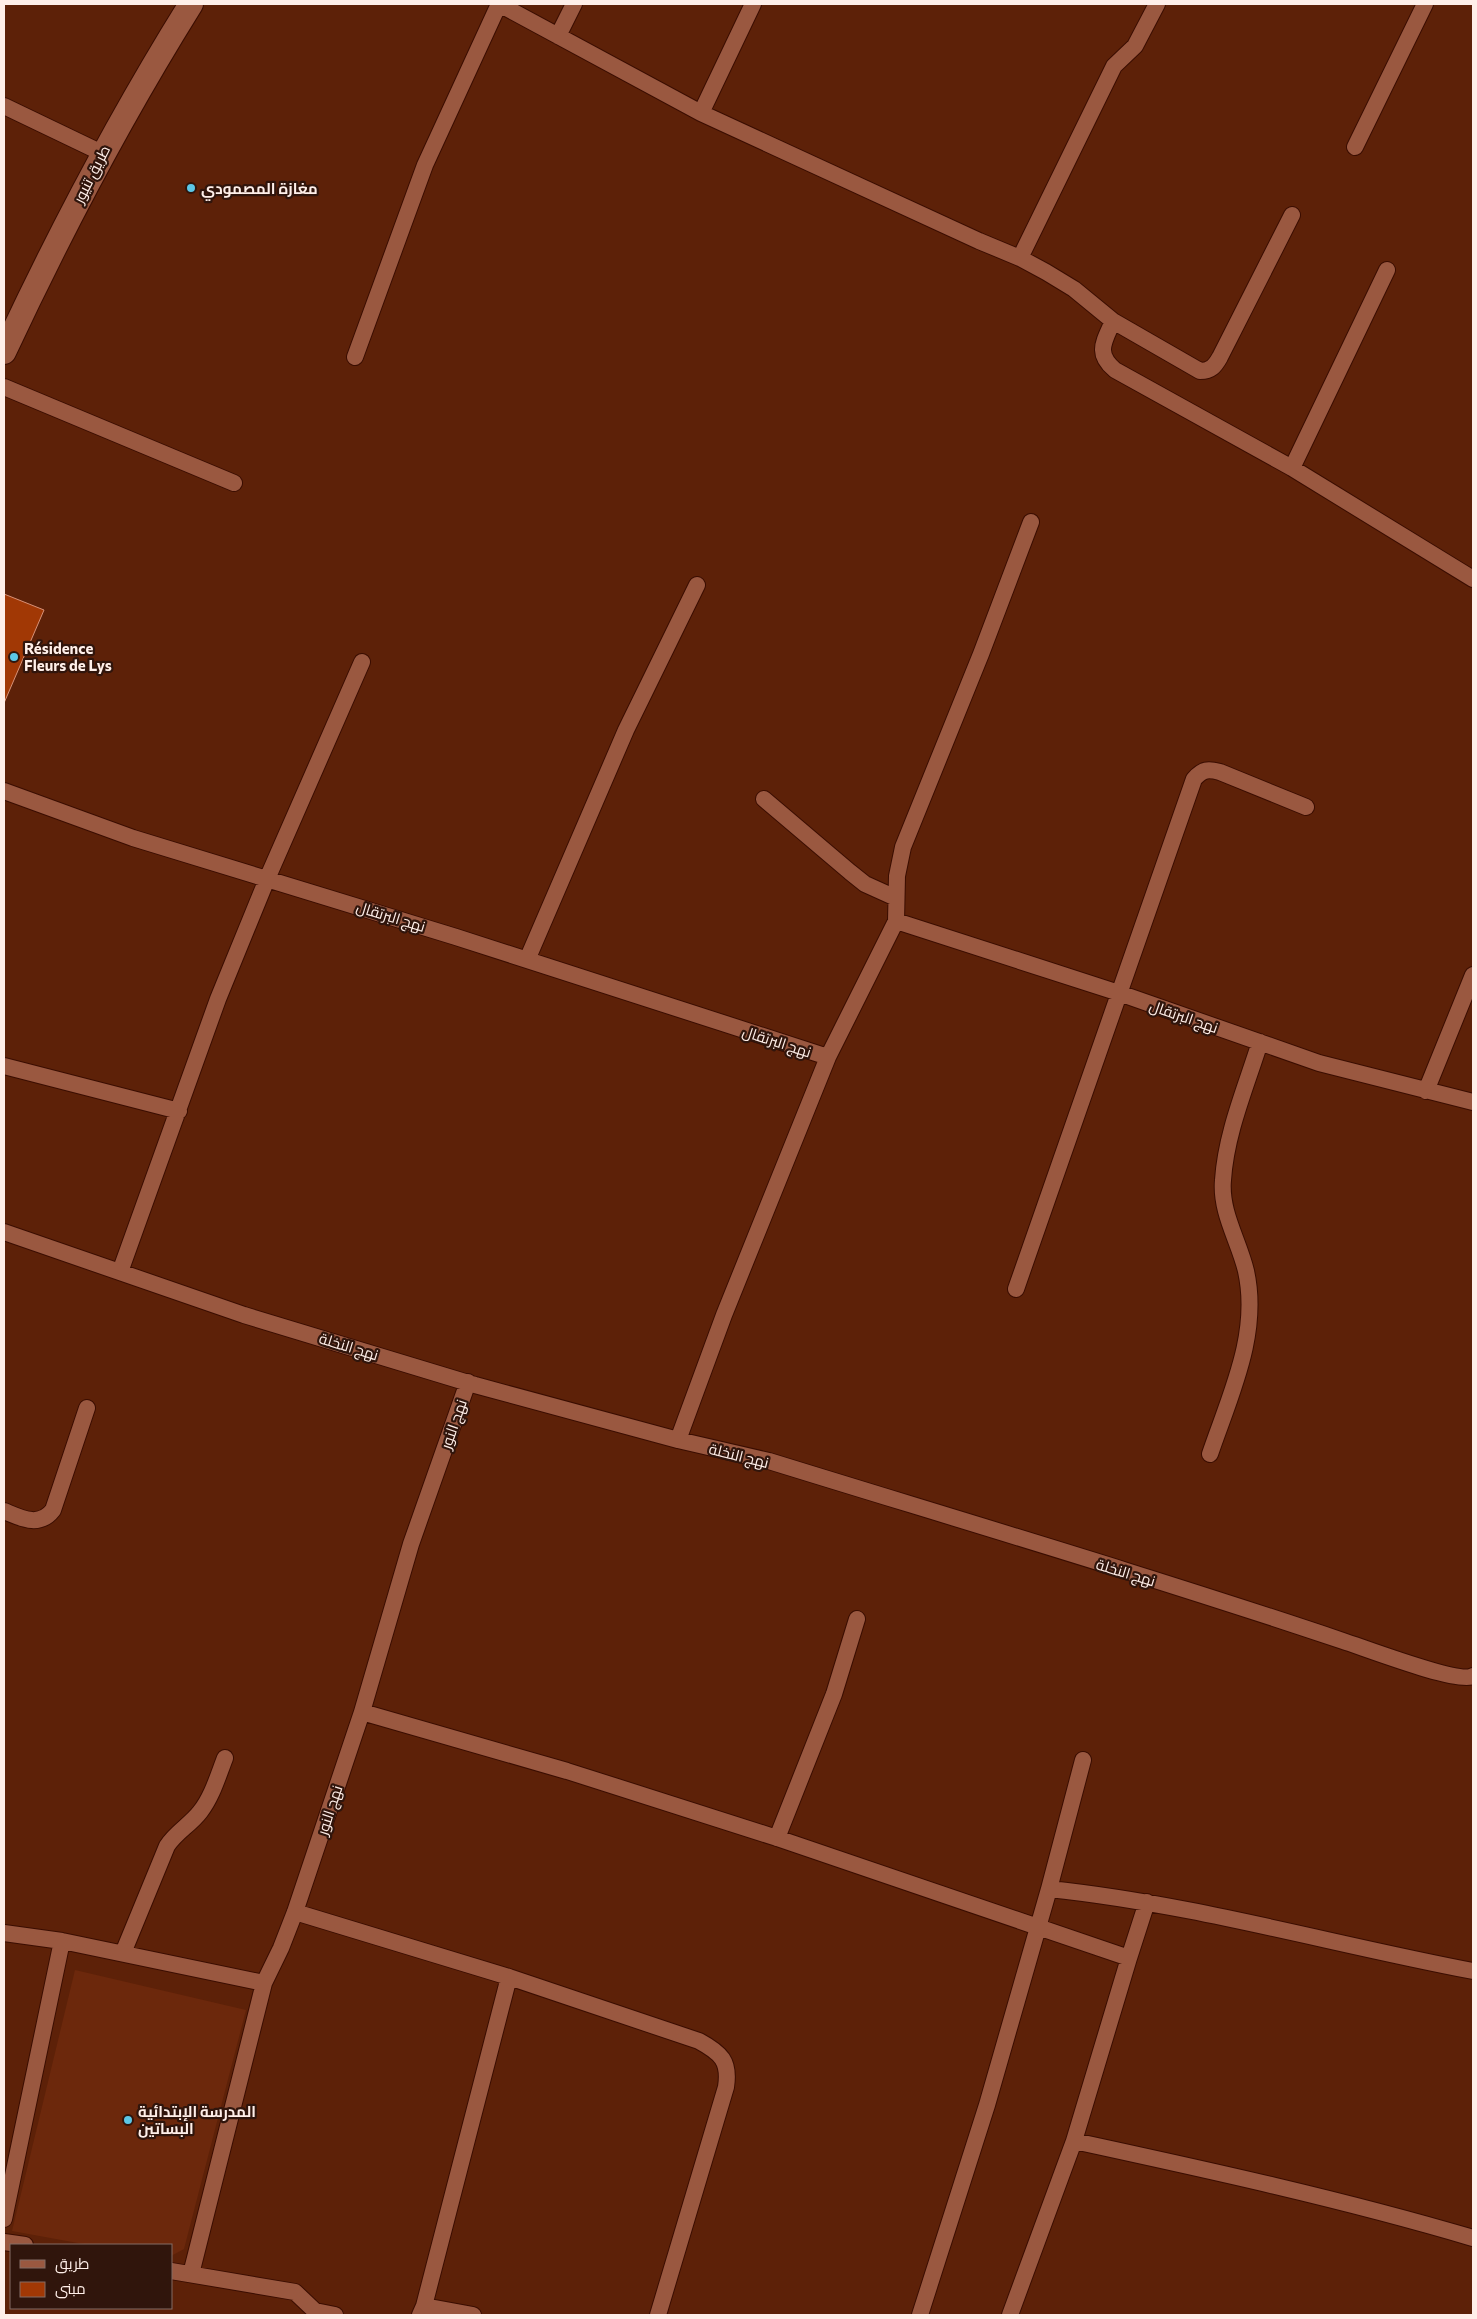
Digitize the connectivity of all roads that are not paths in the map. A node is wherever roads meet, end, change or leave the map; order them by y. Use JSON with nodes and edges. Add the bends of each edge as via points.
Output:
{"nodes":[{"id":1,"x":191,"y":4,"type":"edge"},
{"id":2,"x":499,"y":4,"type":"edge"},
{"id":3,"x":574,"y":4,"type":"edge"},
{"id":4,"x":753,"y":4,"type":"edge"},
{"id":5,"x":1157,"y":4,"type":"edge"},
{"id":6,"x":1425,"y":4,"type":"edge"},
{"id":7,"x":558,"y":36,"type":"junction"},
{"id":8,"x":4,"y":106,"type":"edge"},
{"id":9,"x":701,"y":113,"type":"junction"},
{"id":10,"x":1355,"y":147,"type":"dead end"},
{"id":11,"x":102,"y":152,"type":"junction"},
{"id":12,"x":1292,"y":215,"type":"dead end"},
{"id":13,"x":1020,"y":258,"type":"junction"},
{"id":14,"x":1387,"y":270,"type":"dead end"},
{"id":15,"x":1113,"y":322,"type":"junction"},
{"id":16,"x":4,"y":352,"type":"edge"},
{"id":17,"x":355,"y":357,"type":"dead end"},
{"id":18,"x":4,"y":387,"type":"edge"},
{"id":19,"x":1292,"y":468,"type":"junction"},
{"id":20,"x":234,"y":483,"type":"dead end"},
{"id":21,"x":1031,"y":522,"type":"dead end"},
{"id":22,"x":1473,"y":579,"type":"edge"},
{"id":23,"x":698,"y":584,"type":"dead end"},
{"id":24,"x":362,"y":662,"type":"dead end"},
{"id":25,"x":4,"y":791,"type":"edge"},
{"id":26,"x":764,"y":799,"type":"dead end"},
{"id":27,"x":1306,"y":807,"type":"dead end"},
{"id":28,"x":267,"y":879,"type":"junction"},
{"id":29,"x":896,"y":898,"type":"junction"},
{"id":30,"x":896,"y":921,"type":"junction"},
{"id":31,"x":528,"y":960,"type":"junction"},
{"id":32,"x":1473,"y":975,"type":"edge"},
{"id":33,"x":1119,"y":993,"type":"junction"},
{"id":34,"x":1260,"y":1042,"type":"junction"},
{"id":35,"x":828,"y":1057,"type":"junction"},
{"id":36,"x":4,"y":1066,"type":"edge"},
{"id":37,"x":1426,"y":1091,"type":"junction"},
{"id":38,"x":1473,"y":1102,"type":"edge"},
{"id":39,"x":179,"y":1111,"type":"junction"},
{"id":40,"x":4,"y":1232,"type":"edge"},
{"id":41,"x":120,"y":1272,"type":"junction"},
{"id":42,"x":1016,"y":1289,"type":"dead end"},
{"id":43,"x":468,"y":1382,"type":"junction"},
{"id":44,"x":87,"y":1408,"type":"dead end"},
{"id":45,"x":678,"y":1440,"type":"junction"},
{"id":46,"x":1210,"y":1454,"type":"dead end"},
{"id":47,"x":4,"y":1511,"type":"edge"},
{"id":48,"x":857,"y":1620,"type":"dead end"},
{"id":49,"x":1473,"y":1676,"type":"edge"},
{"id":50,"x":362,"y":1712,"type":"junction"},
{"id":51,"x":225,"y":1758,"type":"dead end"},
{"id":52,"x":1083,"y":1760,"type":"dead end"},
{"id":53,"x":777,"y":1838,"type":"junction"},
{"id":54,"x":1049,"y":1889,"type":"junction"},
{"id":55,"x":1147,"y":1902,"type":"junction"},
{"id":56,"x":295,"y":1912,"type":"junction"},
{"id":57,"x":1039,"y":1926,"type":"junction"},
{"id":58,"x":4,"y":1933,"type":"edge"},
{"id":59,"x":62,"y":1941,"type":"junction"},
{"id":60,"x":124,"y":1953,"type":"junction"},
{"id":61,"x":1129,"y":1958,"type":"junction"},
{"id":62,"x":1473,"y":1971,"type":"edge"},
{"id":63,"x":509,"y":1977,"type":"junction"},
{"id":64,"x":264,"y":1982,"type":"junction"},
{"id":65,"x":1074,"y":2142,"type":"junction"},
{"id":66,"x":4,"y":2219,"type":"edge"},
{"id":67,"x":1473,"y":2238,"type":"edge"},
{"id":68,"x":4,"y":2242,"type":"edge"},
{"id":69,"x":18,"y":2244,"type":"edge"},
{"id":70,"x":172,"y":2271,"type":"edge"},
{"id":71,"x":191,"y":2274,"type":"junction"},
{"id":72,"x":422,"y":2310,"type":"edge"},
{"id":73,"x":335,"y":2315,"type":"edge"},
{"id":74,"x":472,"y":2315,"type":"edge"},
{"id":75,"x":658,"y":2315,"type":"edge"},
{"id":76,"x":920,"y":2315,"type":"edge"},
{"id":77,"x":1010,"y":2315,"type":"edge"}],
"edges":[{"from":1,"to":11,"type":"main road","name":"طريق تنيور"},
{"from":2,"to":7,"type":"street"},
{"from":2,"to":17,"type":"street","via":[[425,165]]},
{"from":3,"to":7,"type":"street"},
{"from":4,"to":9,"type":"street"},
{"from":5,"to":13,"type":"street","via":[[1135,46],[1114,66]]},
{"from":6,"to":10,"type":"street"},
{"from":7,"to":9,"type":"street"},
{"from":8,"to":11,"type":"street"},
{"from":9,"to":13,"type":"street"},
{"from":11,"to":16,"type":"main road","name":"طريق تنيور"},
{"from":12,"to":15,"type":"street","via":[[1220,358],[1207,371],[1200,371]]},
{"from":13,"to":15,"type":"street","via":[[1074,289]]},
{"from":14,"to":19,"type":"street"},
{"from":15,"to":19,"type":"street","via":[[1102,352],[1115,370]]},
{"from":18,"to":20,"type":"street"},
{"from":19,"to":22,"type":"street"},
{"from":21,"to":29,"type":"street","via":[[903,847]]},
{"from":23,"to":31,"type":"street","via":[[626,730]]},
{"from":24,"to":28,"type":"street"},
{"from":25,"to":28,"type":"street","name":"نهج البرتقال","via":[[133,838]]},
{"from":26,"to":29,"type":"street","via":[[866,884]]},
{"from":27,"to":33,"type":"street","via":[[1220,772],[1208,769],[1200,772],[1194,780]]},
{"from":28,"to":31,"type":"street","name":"نهج البرتقال"},
{"from":28,"to":39,"type":"street","via":[[218,999]]},
{"from":29,"to":30,"type":"street"},
{"from":30,"to":33,"type":"street","name":"نهج البرتقال"},
{"from":30,"to":35,"type":"street","name":"نهج البرتقال"},
{"from":31,"to":35,"type":"street","name":"نهج البرتقال"},
{"from":32,"to":37,"type":"street"},
{"from":33,"to":34,"type":"street","name":"نهج البرتقال"},
{"from":33,"to":42,"type":"street"},
{"from":34,"to":37,"type":"street","name":"نهج البرتقال","via":[[1319,1063]]},
{"from":34,"to":46,"type":"street","via":[[1226,1149],[1222,1182],[1225,1210],[1246,1273],[1250,1324],[1245,1353]]},
{"from":35,"to":45,"type":"street","via":[[724,1315]]},
{"from":36,"to":39,"type":"street"},
{"from":37,"to":38,"type":"street","name":"نهج البرتقال"},
{"from":39,"to":41,"type":"street"},
{"from":40,"to":41,"type":"street","name":"نهج النخلة"},
{"from":41,"to":43,"type":"street","name":"نهج النخلة","via":[[244,1315]]},
{"from":43,"to":45,"type":"street","name":"نهج النخلة"},
{"from":43,"to":50,"type":"street","name":"نهج النور","via":[[411,1544]]},
{"from":44,"to":47,"type":"street","via":[[48,1517],[40,1521],[26,1520]]},
{"from":45,"to":49,"type":"street","name":"نهج النخلة","via":[[769,1461],[1441,1673],[1463,1678]]},
{"from":48,"to":53,"type":"street","via":[[834,1694]]},
{"from":50,"to":53,"type":"street","via":[[567,1771]]},
{"from":50,"to":56,"type":"street","name":"نهج النور"},
{"from":51,"to":60,"type":"street","via":[[200,1812],[167,1846]]},
{"from":52,"to":54,"type":"street"},
{"from":53,"to":57,"type":"street","via":[[887,1878]]},
{"from":54,"to":55,"type":"street"},
{"from":54,"to":57,"type":"street"},
{"from":55,"to":61,"type":"street"},
{"from":55,"to":62,"type":"street"},
{"from":56,"to":63,"type":"street"},
{"from":56,"to":64,"type":"street","name":"نهج النور"},
{"from":57,"to":61,"type":"street"},
{"from":57,"to":76,"type":"street","via":[[987,2105]]},
{"from":58,"to":59,"type":"street"},
{"from":59,"to":60,"type":"street"},
{"from":59,"to":66,"type":"street"},
{"from":60,"to":64,"type":"street"},
{"from":61,"to":65,"type":"street"},
{"from":63,"to":72,"type":"street"},
{"from":63,"to":75,"type":"street","via":[[699,2041],[719,2054],[725,2063],[728,2074],[726,2088]]},
{"from":64,"to":71,"type":"street","name":"نهج النور"},
{"from":65,"to":67,"type":"street","via":[[1378,2210]]},
{"from":65,"to":77,"type":"street"},
{"from":68,"to":69,"type":"street"},
{"from":70,"to":71,"type":"street"},
{"from":71,"to":73,"type":"street","via":[[295,2292],[315,2311]]},
{"from":72,"to":74,"type":"street"}]}
